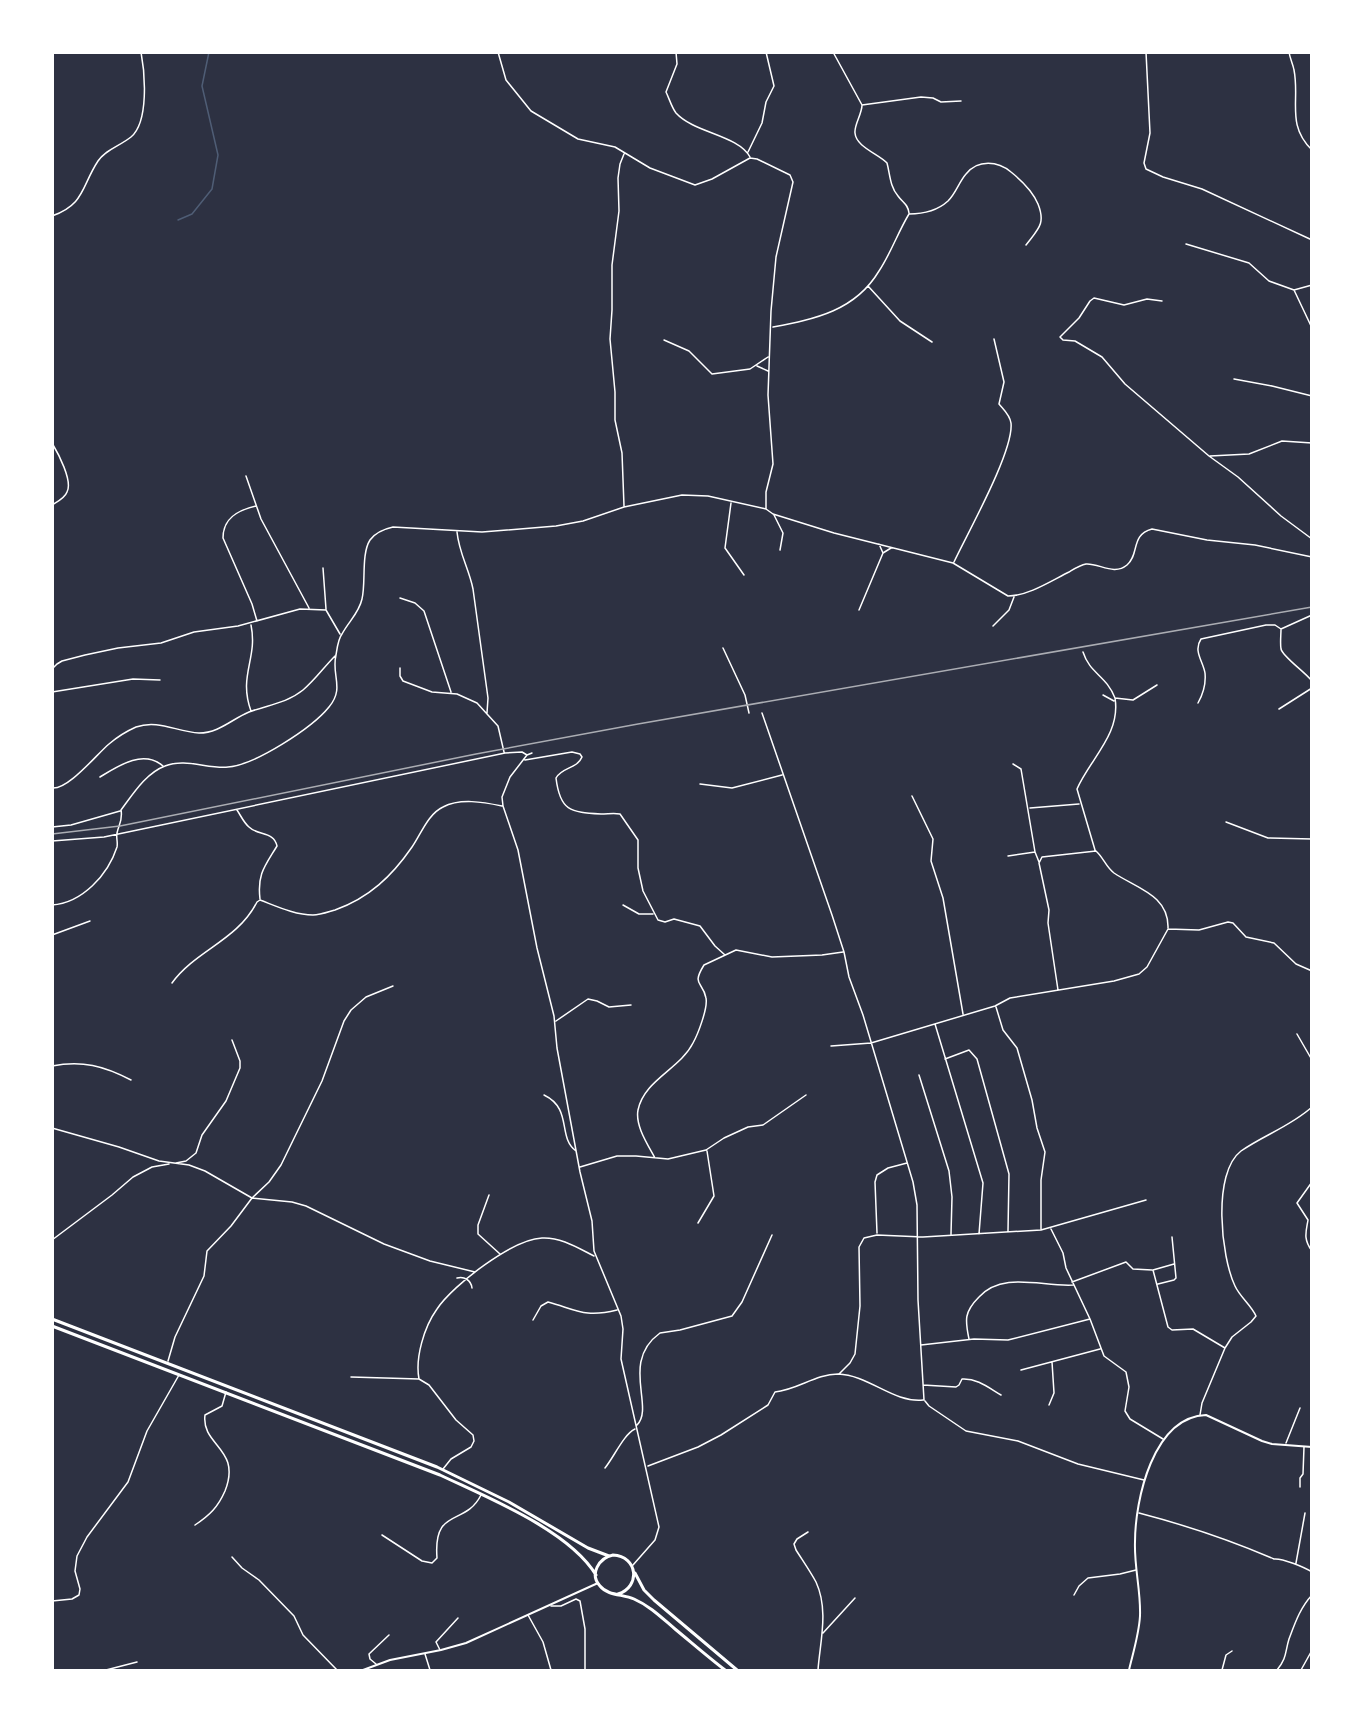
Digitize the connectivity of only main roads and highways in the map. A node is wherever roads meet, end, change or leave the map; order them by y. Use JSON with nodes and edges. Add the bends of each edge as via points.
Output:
{"nodes":[{"id":1,"x":52,"y":1319,"type":"edge"},
{"id":2,"x":52,"y":1326,"type":"edge"},
{"id":3,"x":609,"y":1556,"type":"junction"},
{"id":4,"x":634,"y":1572,"type":"junction"},
{"id":5,"x":596,"y":1575,"type":"junction"},
{"id":6,"x":618,"y":1594,"type":"junction"},
{"id":7,"x":725,"y":1671,"type":"edge"},
{"id":8,"x":737,"y":1671,"type":"edge"}],
"edges":[{"from":1,"to":3,"type":"highway","via":[[443,1469]]},
{"from":2,"to":5,"type":"highway","via":[[417,1464],[505,1506],[569,1545]]},
{"from":3,"to":4,"type":"highway","via":[[622,1557]]},
{"from":3,"to":5,"type":"highway","via":[[601,1561]]},
{"from":4,"to":6,"type":"highway","via":[[632,1584]]},
{"from":4,"to":8,"type":"highway","via":[[654,1600]]},
{"from":5,"to":6,"type":"highway","via":[[606,1591]]},
{"from":6,"to":7,"type":"highway","via":[[649,1607]]}]}
